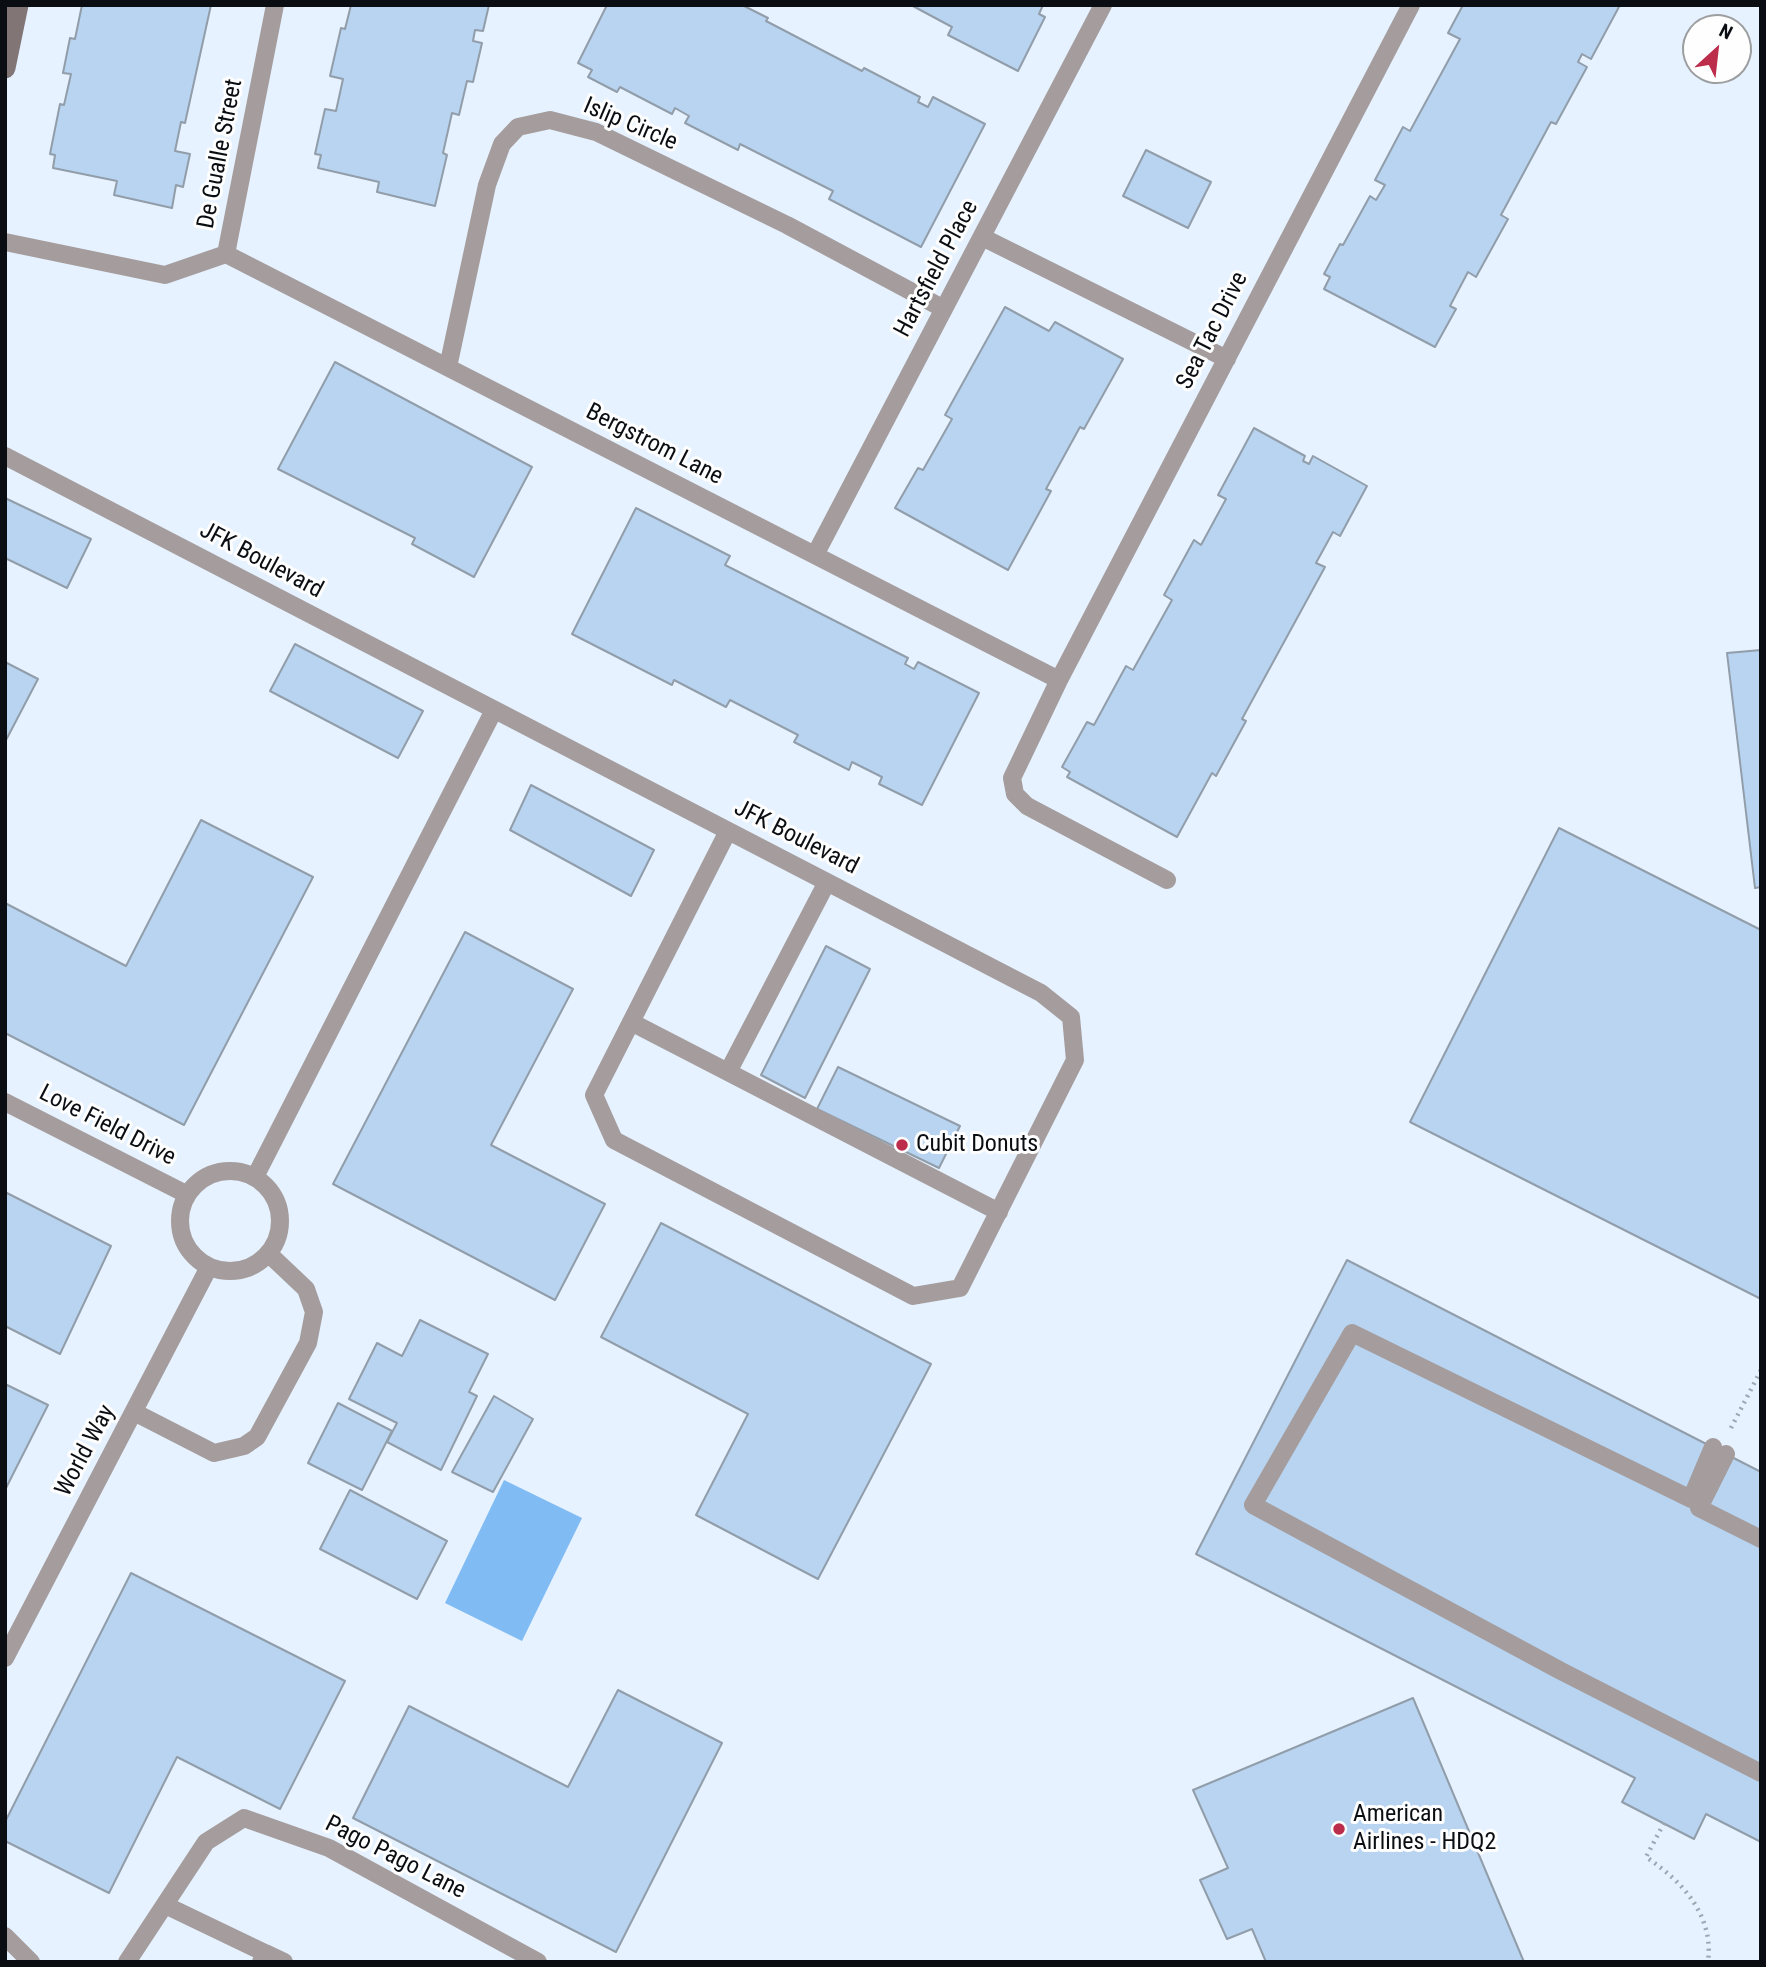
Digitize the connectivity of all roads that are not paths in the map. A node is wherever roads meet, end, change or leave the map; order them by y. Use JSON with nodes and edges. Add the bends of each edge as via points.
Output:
{"nodes":[{"id":1,"x":18,"y":5,"type":"edge"},
{"id":2,"x":275,"y":5,"type":"edge"},
{"id":3,"x":1103,"y":5,"type":"edge"},
{"id":4,"x":1405,"y":7,"type":"edge"},
{"id":5,"x":5,"y":68,"type":"edge"},
{"id":6,"x":982,"y":236,"type":"junction"},
{"id":7,"x":5,"y":242,"type":"edge"},
{"id":8,"x":226,"y":254,"type":"junction"},
{"id":9,"x":944,"y":309,"type":"junction"},
{"id":10,"x":1227,"y":359,"type":"junction"},
{"id":11,"x":448,"y":367,"type":"junction"},
{"id":12,"x":5,"y":456,"type":"edge"},
{"id":13,"x":816,"y":555,"type":"junction"},
{"id":14,"x":1059,"y":680,"type":"junction"},
{"id":15,"x":494,"y":710,"type":"junction"},
{"id":16,"x":728,"y":831,"type":"junction"},
{"id":17,"x":1167,"y":880,"type":"dead end"},
{"id":18,"x":827,"y":882,"type":"junction"},
{"id":19,"x":631,"y":1022,"type":"junction"},
{"id":20,"x":727,"y":1072,"type":"junction"},
{"id":21,"x":5,"y":1102,"type":"edge"},
{"id":22,"x":255,"y":1177,"type":"junction"},
{"id":23,"x":186,"y":1194,"type":"junction"},
{"id":24,"x":999,"y":1212,"type":"junction"},
{"id":25,"x":269,"y":1254,"type":"junction"},
{"id":26,"x":209,"y":1268,"type":"junction"},
{"id":27,"x":134,"y":1412,"type":"junction"},
{"id":28,"x":1761,"y":1539,"type":"edge"},
{"id":29,"x":5,"y":1658,"type":"edge"},
{"id":30,"x":1761,"y":1773,"type":"edge"},
{"id":31,"x":165,"y":1905,"type":"junction"},
{"id":32,"x":5,"y":1936,"type":"edge"},
{"id":33,"x":263,"y":1957,"type":"edge"},
{"id":34,"x":32,"y":1962,"type":"edge"},
{"id":35,"x":127,"y":1962,"type":"edge"},
{"id":36,"x":284,"y":1962,"type":"edge"},
{"id":37,"x":538,"y":1962,"type":"edge"}],
"edges":[{"from":1,"to":5,"type":"street"},
{"from":2,"to":8,"type":"lane","name":"De Gualle Street"},
{"from":3,"to":6,"type":"lane","name":"Hartsfield Place"},
{"from":4,"to":10,"type":"lane","name":"Sea Tac Drive"},
{"from":6,"to":9,"type":"lane","name":"Hartsfield Place"},
{"from":6,"to":10,"type":"lane"},
{"from":7,"to":8,"type":"lane","name":"De Gualle Street","via":[[165,275]]},
{"from":8,"to":11,"type":"lane","name":"Bergstrom Lane"},
{"from":9,"to":11,"type":"lane","name":"Islip Circle","via":[[787,225],[596,132],[550,120],[518,127],[502,144],[487,185]]},
{"from":9,"to":13,"type":"lane","name":"Hartsfield Place"},
{"from":10,"to":14,"type":"lane","name":"Sea Tac Drive"},
{"from":11,"to":13,"type":"lane","name":"Bergstrom Lane"},
{"from":12,"to":15,"type":"lane","name":"JFK Boulevard"},
{"from":13,"to":14,"type":"lane","name":"Bergstrom Lane"},
{"from":14,"to":17,"type":"lane","name":"Sea Tac Drive","via":[[1012,778],[1014,793],[1027,806]]},
{"from":15,"to":16,"type":"lane","name":"JFK Boulevard"},
{"from":15,"to":22,"type":"lane"},
{"from":16,"to":18,"type":"lane","name":"JFK Boulevard"},
{"from":16,"to":19,"type":"lane"},
{"from":18,"to":20,"type":"lane"},
{"from":18,"to":24,"type":"lane","name":"JFK Boulevard","via":[[1041,993],[1071,1017],[1075,1060]]},
{"from":19,"to":20,"type":"lane"},
{"from":19,"to":24,"type":"lane","via":[[594,1096],[614,1140],[914,1296],[960,1289]]},
{"from":20,"to":24,"type":"lane"},
{"from":21,"to":23,"type":"lane","name":"Love Field Drive"},
{"from":22,"to":23,"type":"lane","via":[[230,1170],[205,1177]]},
{"from":22,"to":25,"type":"lane","via":[[271,1192],[280,1212],[279,1234]]},
{"from":23,"to":26,"type":"lane","via":[[179,1221],[187,1249]]},
{"from":25,"to":26,"type":"lane","via":[[252,1268],[231,1272]]},
{"from":25,"to":27,"type":"lane","via":[[306,1289],[314,1312],[308,1343],[257,1437],[244,1446],[214,1453]]},
{"from":26,"to":27,"type":"lane","name":"World Way"},
{"from":27,"to":29,"type":"lane","name":"World Way"},
{"from":28,"to":30,"type":"lane","via":[[1699,1508],[1721,1447],[1692,1499],[1352,1334],[1253,1505]]},
{"from":31,"to":33,"type":"lane"},
{"from":31,"to":35,"type":"lane","name":"Pago Pago Lane"},
{"from":31,"to":37,"type":"lane","name":"Pago Pago Lane","via":[[206,1842],[244,1818],[329,1848]]},
{"from":32,"to":34,"type":"lane"},
{"from":33,"to":36,"type":"lane"}]}
